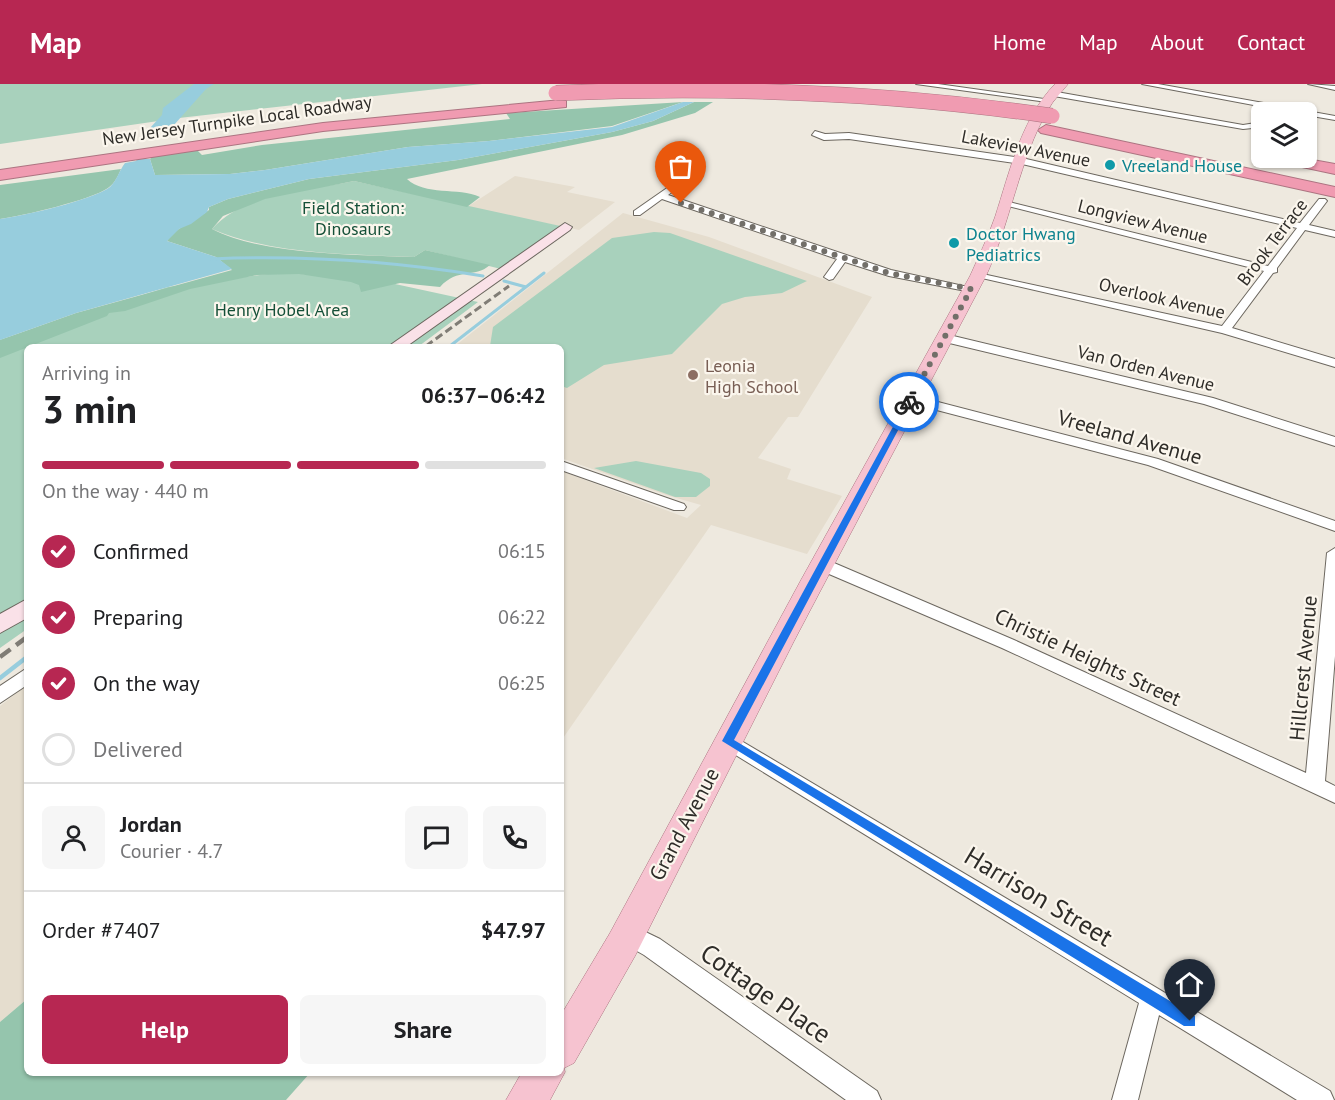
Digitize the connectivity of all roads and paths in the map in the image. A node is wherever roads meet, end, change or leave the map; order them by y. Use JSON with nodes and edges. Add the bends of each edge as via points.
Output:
{"nodes":[{"id":1,"x":920,"y":84,"type":"edge"},
{"id":2,"x":1062,"y":84,"type":"edge"},
{"id":3,"x":1146,"y":84,"type":"edge"},
{"id":4,"x":1312,"y":84,"type":"edge"},
{"id":5,"x":1335,"y":88,"type":"edge"},
{"id":6,"x":1049,"y":97,"type":"junction"},
{"id":7,"x":558,"y":98,"type":"junction"},
{"id":8,"x":1251,"y":103,"type":"edge"},
{"id":9,"x":306,"y":114,"type":"dead end"},
{"id":10,"x":1317,"y":115,"type":"edge"},
{"id":11,"x":1335,"y":117,"type":"edge"},
{"id":12,"x":1053,"y":121,"type":"junction"},
{"id":13,"x":1251,"y":128,"type":"edge"},
{"id":14,"x":849,"y":136,"type":"dead end"},
{"id":15,"x":133,"y":148,"type":"junction"},
{"id":16,"x":0,"y":161,"type":"edge"},
{"id":17,"x":1022,"y":161,"type":"junction"},
{"id":18,"x":1317,"y":167,"type":"edge"},
{"id":19,"x":0,"y":168,"type":"edge"},
{"id":20,"x":1317,"y":168,"type":"edge"},
{"id":21,"x":1335,"y":171,"type":"edge"},
{"id":22,"x":0,"y":175,"type":"edge"},
{"id":23,"x":1335,"y":181,"type":"edge"},
{"id":24,"x":680,"y":182,"type":"dead end"},
{"id":25,"x":661,"y":196,"type":"junction"},
{"id":26,"x":1329,"y":197,"type":"edge"},
{"id":27,"x":1005,"y":204,"type":"junction"},
{"id":28,"x":637,"y":213,"type":"dead end"},
{"id":29,"x":1303,"y":226,"type":"junction"},
{"id":30,"x":565,"y":227,"type":"dead end"},
{"id":31,"x":1335,"y":234,"type":"edge"},
{"id":32,"x":844,"y":256,"type":"junction"},
{"id":33,"x":1273,"y":270,"type":"junction"},
{"id":34,"x":829,"y":277,"type":"dead end"},
{"id":35,"x":975,"y":283,"type":"junction"},
{"id":36,"x":1225,"y":330,"type":"junction"},
{"id":37,"x":945,"y":338,"type":"junction"},
{"id":38,"x":400,"y":344,"type":"edge"},
{"id":39,"x":1335,"y":363,"type":"edge"},
{"id":40,"x":911,"y":399,"type":"junction"},
{"id":41,"x":1335,"y":442,"type":"edge"},
{"id":42,"x":564,"y":466,"type":"edge"},
{"id":43,"x":679,"y":507,"type":"dead end"},
{"id":44,"x":1335,"y":526,"type":"edge"},
{"id":45,"x":1335,"y":554,"type":"edge"},
{"id":46,"x":821,"y":564,"type":"junction"},
{"id":47,"x":24,"y":609,"type":"edge"},
{"id":48,"x":0,"y":626,"type":"edge"},
{"id":49,"x":24,"y":677,"type":"edge"},
{"id":50,"x":0,"y":696,"type":"edge"},
{"id":51,"x":728,"y":741,"type":"junction"},
{"id":52,"x":1315,"y":786,"type":"junction"},
{"id":53,"x":1335,"y":795,"type":"edge"},
{"id":54,"x":629,"y":935,"type":"junction"},
{"id":55,"x":1152,"y":998,"type":"junction"},
{"id":56,"x":564,"y":1045,"type":"edge"},
{"id":57,"x":543,"y":1076,"type":"edge"},
{"id":58,"x":526,"y":1100,"type":"edge"},
{"id":59,"x":868,"y":1100,"type":"edge"},
{"id":60,"x":1125,"y":1100,"type":"edge"},
{"id":61,"x":1321,"y":1100,"type":"edge"}],
"edges":[{"from":1,"to":6,"type":"street"},
{"from":2,"to":6,"type":"main road","name":"Grand Avenue"},
{"from":3,"to":8,"type":"street","via":[[1215,93]]},
{"from":4,"to":5,"type":"street"},
{"from":6,"to":13,"type":"street"},
{"from":6,"to":17,"type":"main road","name":"Grand Avenue"},
{"from":7,"to":9,"type":"highway","name":"New Jersey Turnpike Local Roadway"},
{"from":7,"to":12,"type":"highway","name":"New Jersey Turnpike Local Roadway","via":[[822,102]]},
{"from":7,"to":15,"type":"highway","name":"New Jersey Turnpike Local Roadway"},
{"from":10,"to":11,"type":"street"},
{"from":12,"to":23,"type":"highway"},
{"from":12,"to":26,"type":"highway","name":"New Jersey Turnpike Local Roadway"},
{"from":14,"to":17,"type":"street","name":"Lakeview Avenue"},
{"from":15,"to":16,"type":"highway"},
{"from":15,"to":19,"type":"highway"},
{"from":15,"to":22,"type":"highway","name":"New Jersey Turnpike Local Roadway"},
{"from":17,"to":27,"type":"main road","name":"Grand Avenue"},
{"from":17,"to":29,"type":"street","name":"Lakeview Avenue"},
{"from":18,"to":21,"type":"highway"},
{"from":20,"to":21,"type":"highway"},
{"from":24,"to":25,"type":"street"},
{"from":25,"to":28,"type":"street"},
{"from":25,"to":32,"type":"street","name":"Overlook Avenue"},
{"from":26,"to":29,"type":"street","name":"Brook Terrace"},
{"from":27,"to":33,"type":"street","name":"Longview Avenue"},
{"from":27,"to":35,"type":"main road","name":"Grand Avenue","via":[[998,231]]},
{"from":29,"to":31,"type":"street","name":"Lakeview Avenue"},
{"from":29,"to":33,"type":"street","name":"Brook Terrace"},
{"from":30,"to":38,"type":"street"},
{"from":32,"to":34,"type":"street"},
{"from":32,"to":35,"type":"street","name":"Overlook Avenue","via":[[901,277]]},
{"from":33,"to":36,"type":"street","name":"Brook Terrace"},
{"from":35,"to":36,"type":"street","name":"Overlook Avenue"},
{"from":35,"to":37,"type":"main road","name":"Grand Avenue"},
{"from":36,"to":39,"type":"street","name":"Overlook Avenue"},
{"from":37,"to":40,"type":"main road","name":"Grand Avenue"},
{"from":37,"to":41,"type":"street","name":"Van Orden Avenue","via":[[1188,396]]},
{"from":40,"to":44,"type":"street","name":"Vreeland Avenue","via":[[1153,462]]},
{"from":40,"to":46,"type":"main road","name":"Grand Avenue"},
{"from":42,"to":43,"type":"street"},
{"from":45,"to":52,"type":"street","name":"Hillcrest Avenue"},
{"from":46,"to":51,"type":"main road","name":"Grand Avenue"},
{"from":46,"to":52,"type":"street","name":"Christie Heights Street","via":[[1008,644]]},
{"from":47,"to":48,"type":"street"},
{"from":49,"to":50,"type":"street"},
{"from":51,"to":54,"type":"main road","name":"Grand Avenue"},
{"from":51,"to":55,"type":"street","name":"Harrison Street"},
{"from":52,"to":53,"type":"street","name":"Christie Heights Street"},
{"from":54,"to":56,"type":"main road","name":"Grand Avenue"},
{"from":54,"to":59,"type":"street","name":"Cottage Place","via":[[652,947]]},
{"from":55,"to":60,"type":"street"},
{"from":55,"to":61,"type":"street","name":"Harrison Street"},
{"from":57,"to":58,"type":"main road"}]}
